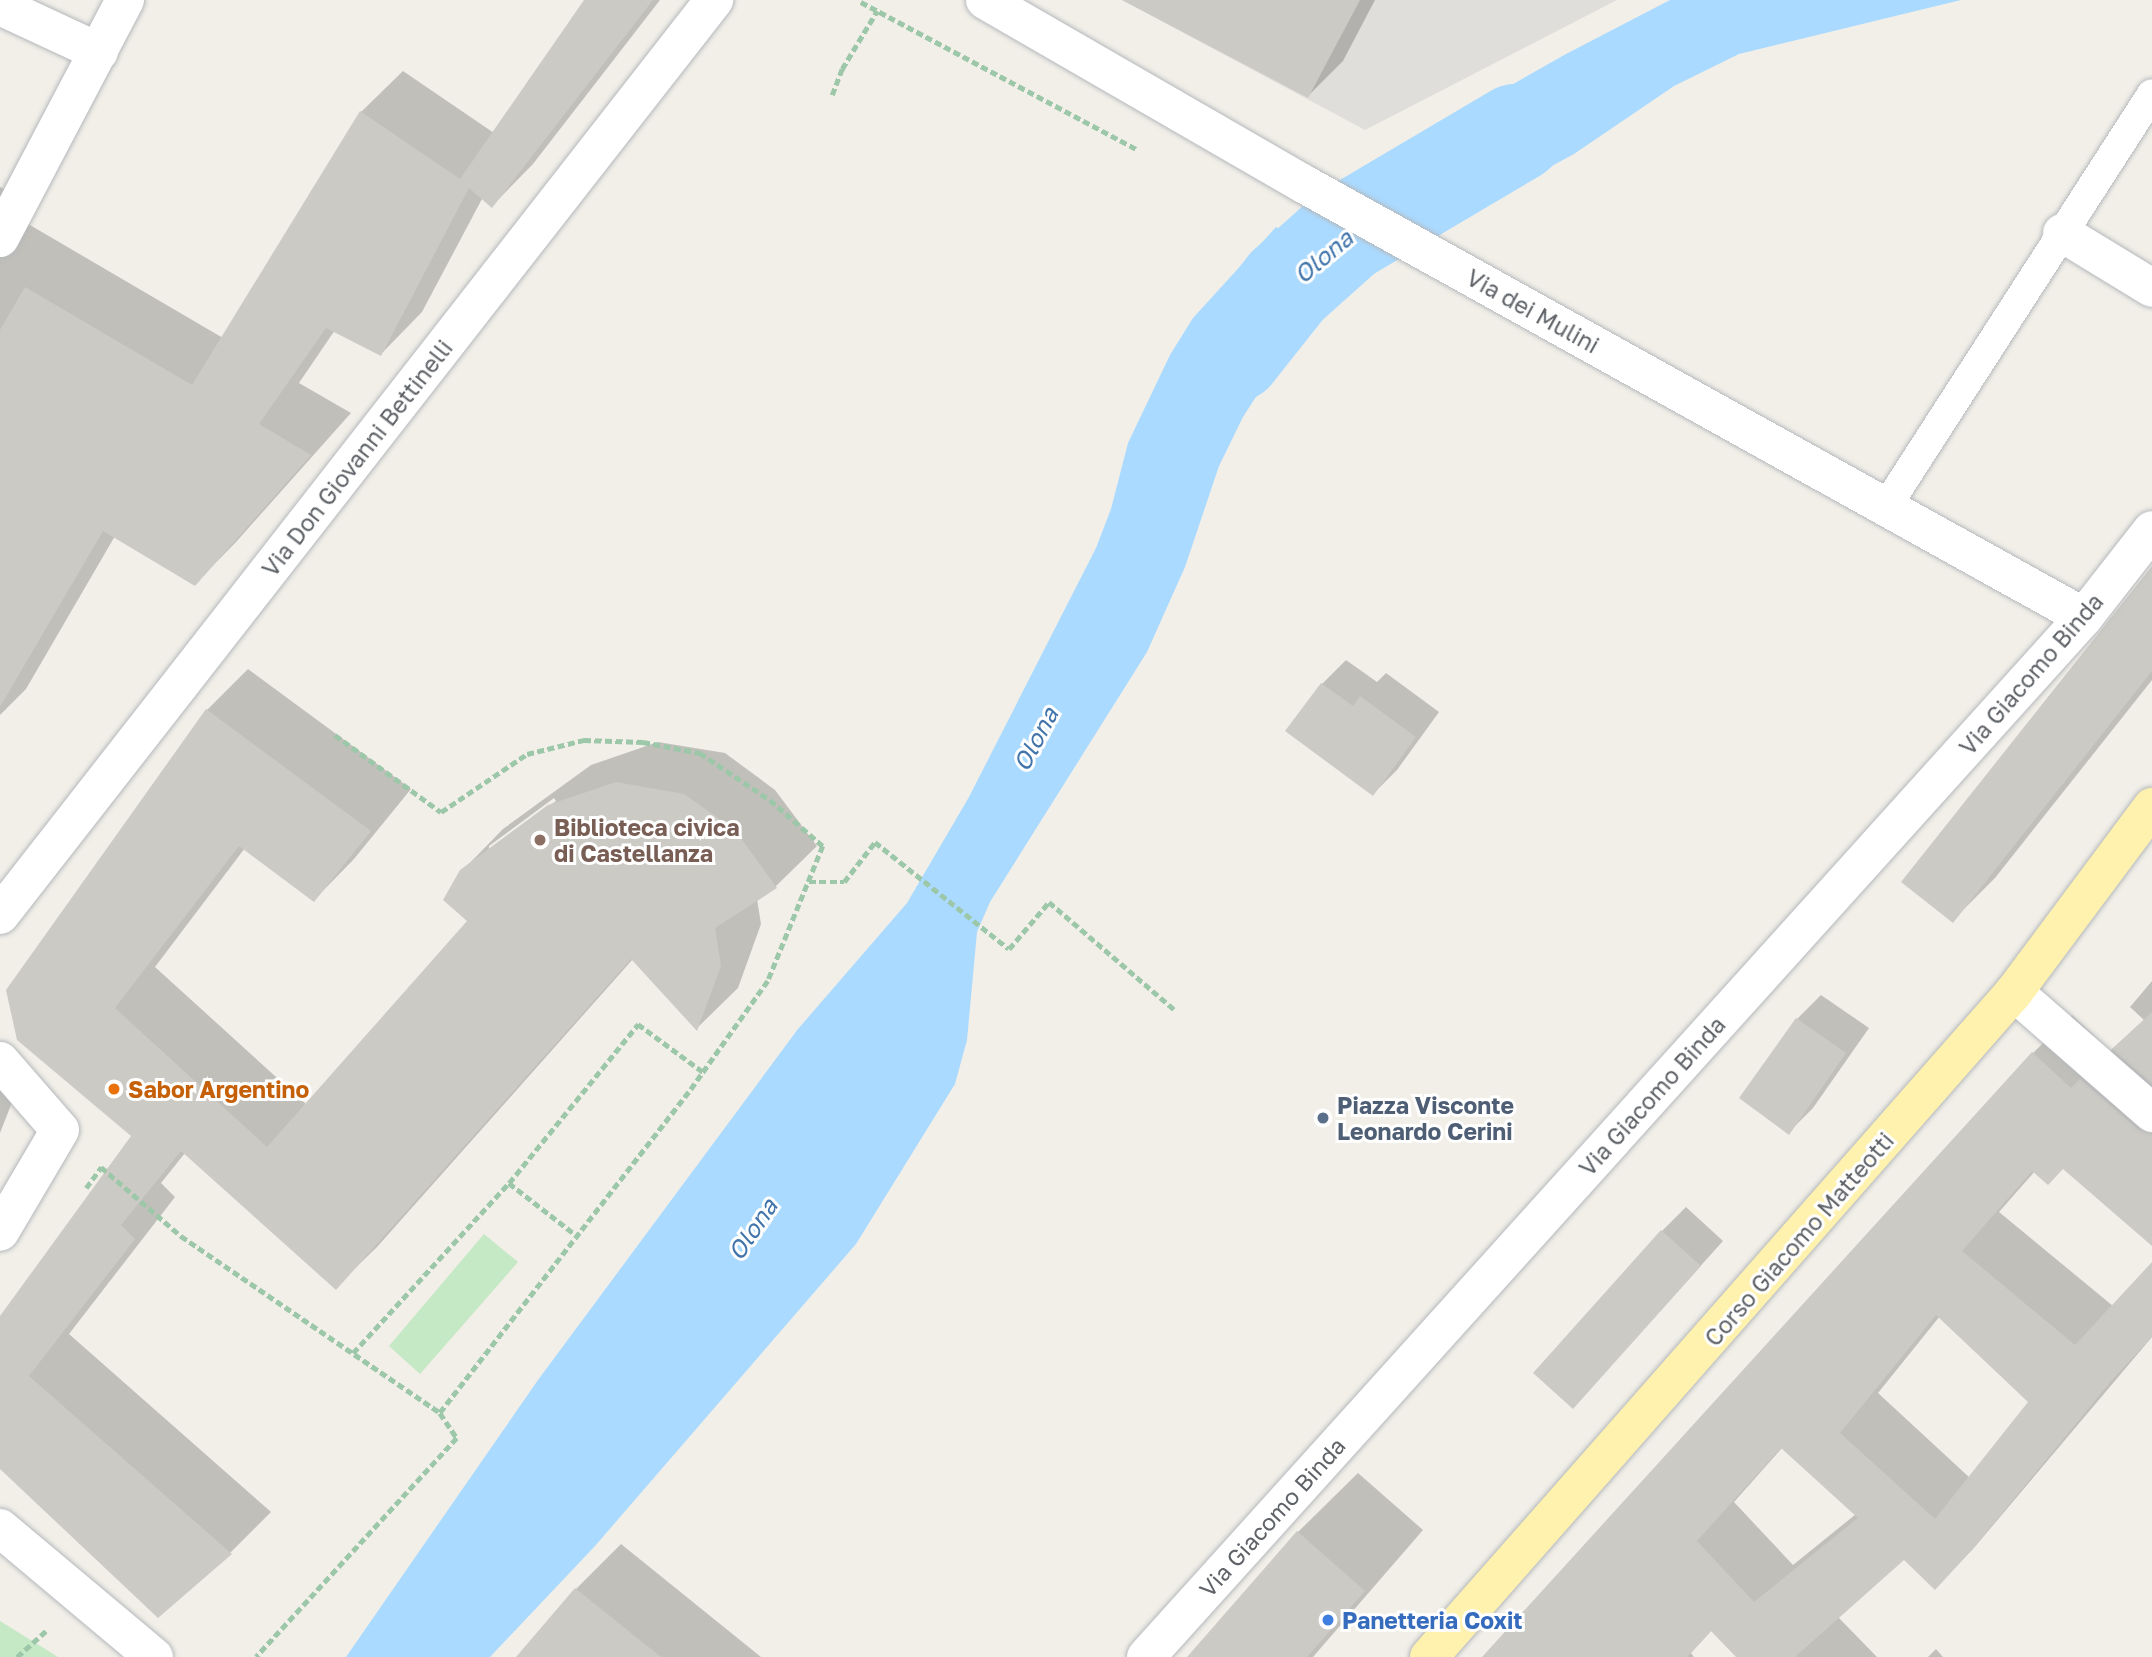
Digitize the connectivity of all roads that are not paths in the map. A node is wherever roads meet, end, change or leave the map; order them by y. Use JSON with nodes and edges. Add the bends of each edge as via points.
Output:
{"nodes":[{"id":1,"x":125,"y":0,"type":"edge"},
{"id":2,"x":714,"y":0,"type":"edge"},
{"id":3,"x":985,"y":0,"type":"edge"},
{"id":4,"x":0,"y":6,"type":"edge"},
{"id":5,"x":99,"y":52,"type":"junction"},
{"id":6,"x":2152,"y":94,"type":"edge"},
{"id":7,"x":2062,"y":233,"type":"junction"},
{"id":8,"x":0,"y":238,"type":"edge"},
{"id":9,"x":2152,"y":288,"type":"edge"},
{"id":10,"x":1886,"y":507,"type":"junction"},
{"id":11,"x":2152,"y":530,"type":"edge"},
{"id":12,"x":2084,"y":617,"type":"junction"},
{"id":13,"x":2152,"y":807,"type":"edge"},
{"id":14,"x":0,"y":915,"type":"edge"},
{"id":15,"x":2014,"y":992,"type":"junction"},
{"id":16,"x":0,"y":1061,"type":"edge"},
{"id":17,"x":2152,"y":1113,"type":"edge"},
{"id":18,"x":0,"y":1232,"type":"edge"},
{"id":19,"x":0,"y":1528,"type":"edge"},
{"id":20,"x":154,"y":1657,"type":"edge"},
{"id":21,"x":1146,"y":1657,"type":"edge"},
{"id":22,"x":1429,"y":1657,"type":"edge"}],
"edges":[{"from":1,"to":5,"type":"street"},
{"from":2,"to":14,"type":"street","name":"Via Don Giovanni Bettinelli"},
{"from":3,"to":10,"type":"street","name":"Via dei Mulini","via":[[1302,183]]},
{"from":4,"to":5,"type":"street"},
{"from":5,"to":8,"type":"street"},
{"from":6,"to":7,"type":"lane"},
{"from":7,"to":9,"type":"street"},
{"from":7,"to":10,"type":"lane"},
{"from":10,"to":12,"type":"street","name":"Via dei Mulini"},
{"from":11,"to":12,"type":"street","name":"Via Giacomo Binda"},
{"from":12,"to":21,"type":"street","name":"Via Giacomo Binda"},
{"from":13,"to":15,"type":"main road","name":"Corso Giacomo Matteotti"},
{"from":15,"to":17,"type":"street"},
{"from":15,"to":22,"type":"main road","name":"Corso Giacomo Matteotti"},
{"from":16,"to":18,"type":"street","via":[[60,1130]]},
{"from":19,"to":20,"type":"street"}]}
